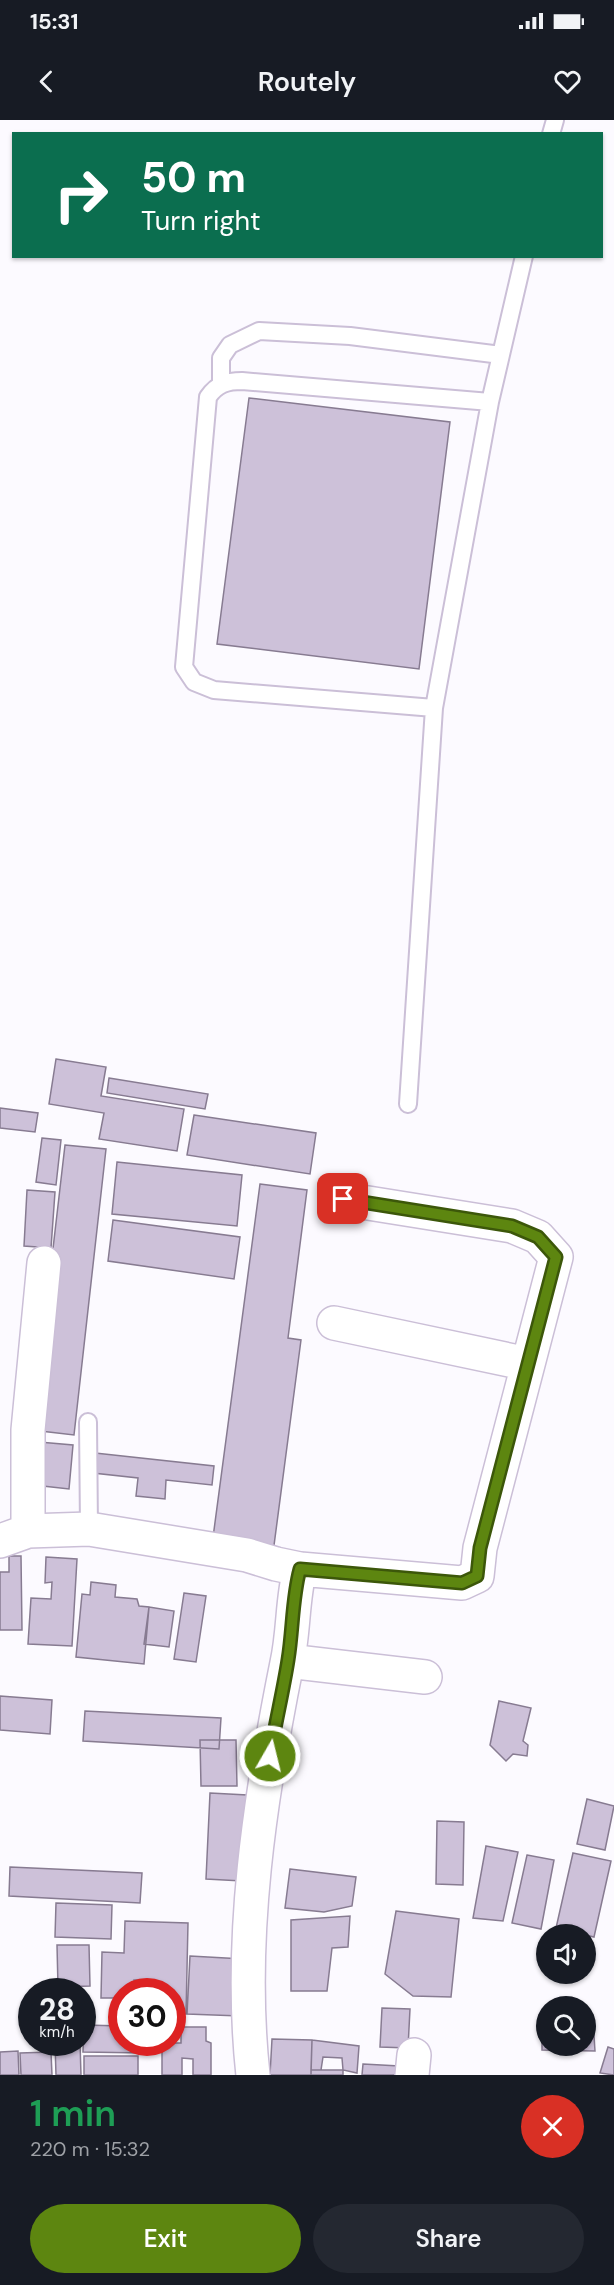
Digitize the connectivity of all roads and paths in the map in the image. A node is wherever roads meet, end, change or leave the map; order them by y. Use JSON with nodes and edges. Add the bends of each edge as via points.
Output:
{"nodes":[{"id":1,"x":524,"y":258,"type":"edge"},
{"id":2,"x":501,"y":355,"type":"junction"},
{"id":3,"x":221,"y":384,"type":"junction"},
{"id":4,"x":490,"y":402,"type":"junction"},
{"id":5,"x":434,"y":708,"type":"junction"},
{"id":6,"x":408,"y":1104,"type":"dead end"},
{"id":7,"x":343,"y":1199,"type":"dead end"},
{"id":8,"x":44,"y":1263,"type":"dead end"},
{"id":9,"x":334,"y":1323,"type":"dead end"},
{"id":10,"x":528,"y":1365,"type":"junction"},
{"id":11,"x":88,"y":1422,"type":"dead end"},
{"id":12,"x":89,"y":1529,"type":"junction"},
{"id":13,"x":14,"y":1536,"type":"edge"},
{"id":14,"x":300,"y":1569,"type":"junction"},
{"id":15,"x":288,"y":1661,"type":"junction"},
{"id":16,"x":425,"y":1677,"type":"dead end"},
{"id":17,"x":253,"y":2075,"type":"edge"}],
"edges":[{"from":1,"to":2,"type":"lane"},
{"from":2,"to":3,"type":"lane","via":[[350,336],[259,332],[230,345],[221,358]]},
{"from":2,"to":4,"type":"lane"},
{"from":3,"to":4,"type":"lane","via":[[242,381]]},
{"from":3,"to":5,"type":"lane","via":[[208,397],[184,668],[194,682],[214,690]]},
{"from":4,"to":5,"type":"lane"},
{"from":5,"to":6,"type":"lane"},
{"from":7,"to":10,"type":"street","via":[[512,1226],[538,1237],[556,1257]]},
{"from":8,"to":13,"type":"street"},
{"from":9,"to":10,"type":"street"},
{"from":10,"to":14,"type":"street","via":[[480,1548],[477,1576],[462,1583]]},
{"from":11,"to":12,"type":"lane"},
{"from":12,"to":13,"type":"street"},
{"from":12,"to":14,"type":"street","via":[[247,1555]]},
{"from":14,"to":15,"type":"street"},
{"from":15,"to":16,"type":"street"},
{"from":15,"to":17,"type":"street","via":[[257,1846],[248,1979]]}]}
